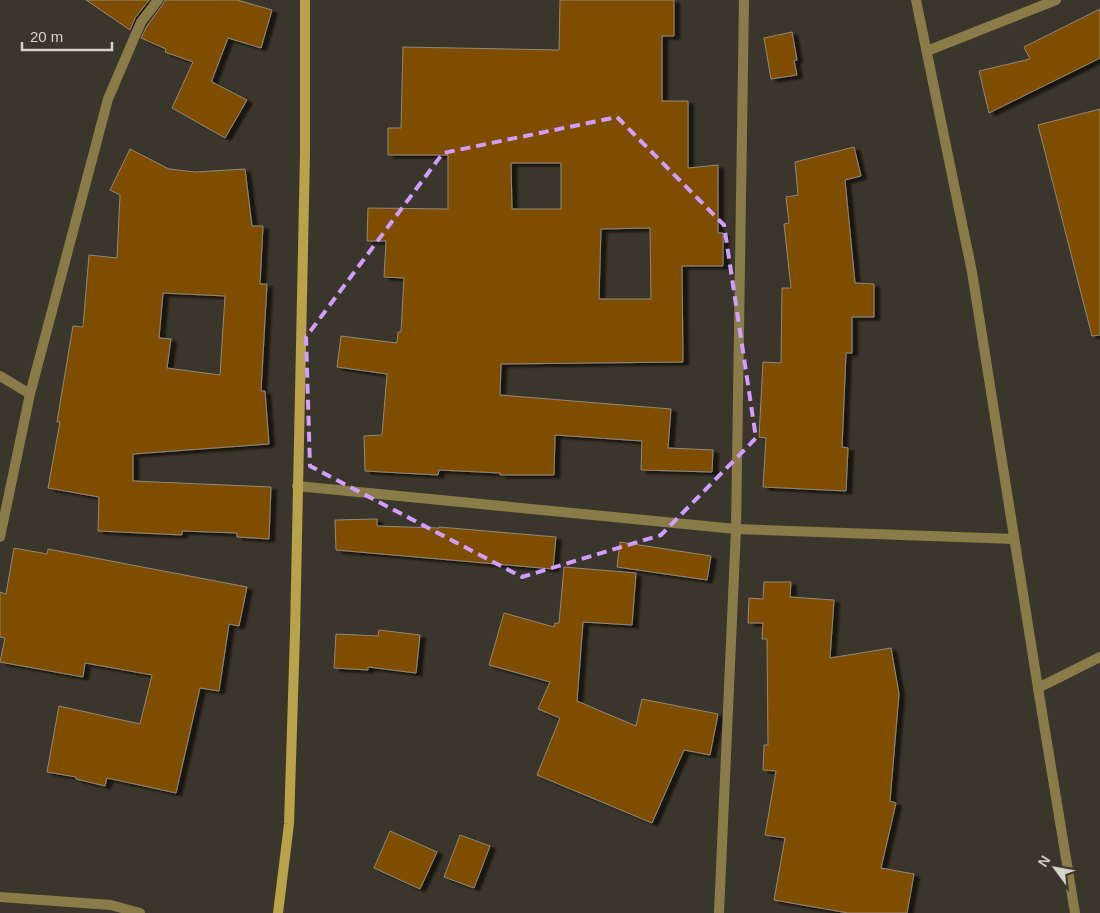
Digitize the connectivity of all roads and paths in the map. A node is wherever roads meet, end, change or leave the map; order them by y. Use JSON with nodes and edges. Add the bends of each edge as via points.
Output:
{"nodes":[{"id":1,"x":158,"y":0,"type":"edge"},
{"id":2,"x":305,"y":0,"type":"edge"},
{"id":3,"x":744,"y":0,"type":"edge"},
{"id":4,"x":916,"y":0,"type":"edge"},
{"id":5,"x":1056,"y":0,"type":"edge"},
{"id":6,"x":927,"y":51,"type":"junction"},
{"id":7,"x":0,"y":376,"type":"edge"},
{"id":8,"x":30,"y":394,"type":"junction"},
{"id":9,"x":297,"y":486,"type":"junction"},
{"id":10,"x":736,"y":529,"type":"junction"},
{"id":11,"x":0,"y":537,"type":"edge"},
{"id":12,"x":1014,"y":539,"type":"junction"},
{"id":13,"x":1100,"y":657,"type":"edge"},
{"id":14,"x":1038,"y":688,"type":"junction"},
{"id":15,"x":0,"y":896,"type":"edge"},
{"id":16,"x":140,"y":913,"type":"edge"},
{"id":17,"x":278,"y":913,"type":"edge"},
{"id":18,"x":719,"y":913,"type":"edge"},
{"id":19,"x":1075,"y":913,"type":"edge"}],
"edges":[{"from":1,"to":8,"type":"street","via":[[141,22],[108,99]]},
{"from":2,"to":9,"type":"street","via":[[305,153]]},
{"from":3,"to":10,"type":"street"},
{"from":4,"to":6,"type":"street"},
{"from":5,"to":6,"type":"street"},
{"from":6,"to":12,"type":"street","via":[[972,272]]},
{"from":7,"to":8,"type":"street"},
{"from":8,"to":11,"type":"street"},
{"from":9,"to":10,"type":"street"},
{"from":9,"to":17,"type":"street","via":[[289,824]]},
{"from":10,"to":12,"type":"street"},
{"from":10,"to":18,"type":"street"},
{"from":12,"to":14,"type":"street"},
{"from":13,"to":14,"type":"street"},
{"from":14,"to":19,"type":"street"},
{"from":15,"to":16,"type":"street","via":[[111,905]]}]}
